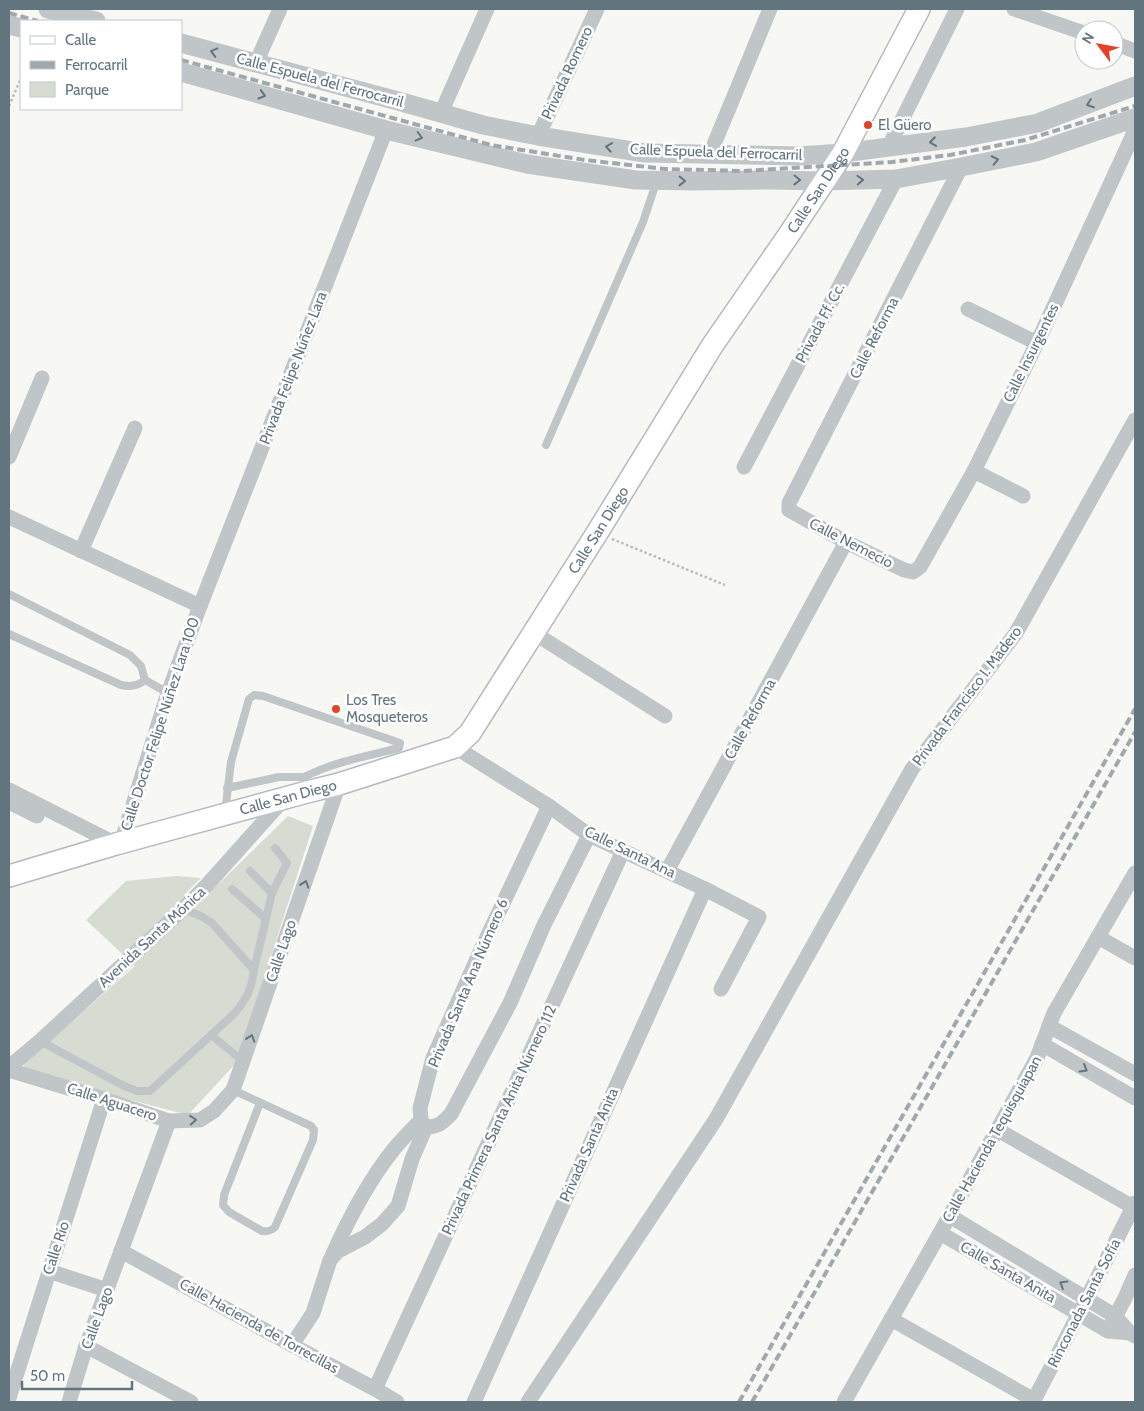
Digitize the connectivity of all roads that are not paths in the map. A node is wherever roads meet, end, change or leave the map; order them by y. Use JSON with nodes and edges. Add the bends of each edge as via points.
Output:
{"nodes":[{"id":1,"x":48,"y":9,"type":"edge"},
{"id":2,"x":280,"y":9,"type":"edge"},
{"id":3,"x":487,"y":9,"type":"edge"},
{"id":4,"x":597,"y":9,"type":"edge"},
{"id":5,"x":770,"y":9,"type":"edge"},
{"id":6,"x":920,"y":9,"type":"edge"},
{"id":7,"x":957,"y":9,"type":"edge"},
{"id":8,"x":1014,"y":9,"type":"edge"},
{"id":9,"x":92,"y":20,"type":"edge"},
{"id":10,"x":1074,"y":30,"type":"edge"},
{"id":11,"x":182,"y":43,"type":"edge"},
{"id":12,"x":256,"y":62,"type":"junction"},
{"id":13,"x":182,"y":72,"type":"edge"},
{"id":14,"x":1135,"y":86,"type":"edge"},
{"id":15,"x":441,"y":114,"type":"junction"},
{"id":16,"x":1135,"y":118,"type":"edge"},
{"id":17,"x":1135,"y":126,"type":"edge"},
{"id":18,"x":386,"y":130,"type":"junction"},
{"id":19,"x":538,"y":136,"type":"junction"},
{"id":20,"x":888,"y":148,"type":"junction"},
{"id":21,"x":710,"y":154,"type":"junction"},
{"id":22,"x":843,"y":154,"type":"junction"},
{"id":23,"x":961,"y":168,"type":"junction"},
{"id":24,"x":896,"y":179,"type":"junction"},
{"id":25,"x":658,"y":180,"type":"junction"},
{"id":26,"x":825,"y":181,"type":"junction"},
{"id":27,"x":968,"y":309,"type":"dead end"},
{"id":28,"x":1037,"y":343,"type":"junction"},
{"id":29,"x":42,"y":378,"type":"dead end"},
{"id":30,"x":1135,"y":420,"type":"edge"},
{"id":31,"x":135,"y":428,"type":"dead end"},
{"id":32,"x":546,"y":444,"type":"dead end"},
{"id":33,"x":9,"y":457,"type":"edge"},
{"id":34,"x":744,"y":467,"type":"dead end"},
{"id":35,"x":974,"y":471,"type":"junction"},
{"id":36,"x":1023,"y":496,"type":"dead end"},
{"id":37,"x":789,"y":510,"type":"joint"},
{"id":38,"x":9,"y":517,"type":"edge"},
{"id":39,"x":846,"y":542,"type":"junction"},
{"id":40,"x":81,"y":550,"type":"junction"},
{"id":41,"x":913,"y":572,"type":"joint"},
{"id":42,"x":9,"y":594,"type":"edge"},
{"id":43,"x":200,"y":606,"type":"junction"},
{"id":44,"x":534,"y":633,"type":"junction"},
{"id":45,"x":9,"y":634,"type":"edge"},
{"id":46,"x":145,"y":680,"type":"junction"},
{"id":47,"x":168,"y":693,"type":"junction"},
{"id":48,"x":665,"y":716,"type":"dead end"},
{"id":49,"x":455,"y":747,"type":"junction"},
{"id":50,"x":305,"y":784,"type":"junction"},
{"id":51,"x":340,"y":784,"type":"junction"},
{"id":52,"x":227,"y":788,"type":"junction"},
{"id":53,"x":9,"y":790,"type":"edge"},
{"id":54,"x":285,"y":798,"type":"junction"},
{"id":55,"x":9,"y":802,"type":"edge"},
{"id":56,"x":549,"y":806,"type":"junction"},
{"id":57,"x":224,"y":814,"type":"junction"},
{"id":58,"x":590,"y":834,"type":"junction"},
{"id":59,"x":113,"y":845,"type":"junction"},
{"id":60,"x":275,"y":848,"type":"dead end"},
{"id":61,"x":623,"y":851,"type":"junction"},
{"id":62,"x":667,"y":870,"type":"junction"},
{"id":63,"x":250,"y":871,"type":"dead end"},
{"id":64,"x":1135,"y":873,"type":"edge"},
{"id":65,"x":9,"y":876,"type":"edge"},
{"id":66,"x":232,"y":889,"type":"dead end"},
{"id":67,"x":706,"y":889,"type":"junction"},
{"id":68,"x":272,"y":894,"type":"junction"},
{"id":69,"x":183,"y":909,"type":"junction"},
{"id":70,"x":265,"y":918,"type":"junction"},
{"id":71,"x":1098,"y":937,"type":"junction"},
{"id":72,"x":1135,"y":958,"type":"edge"},
{"id":73,"x":254,"y":970,"type":"junction"},
{"id":74,"x":721,"y":989,"type":"dead end"},
{"id":75,"x":1049,"y":1026,"type":"junction"},
{"id":76,"x":211,"y":1035,"type":"junction"},
{"id":77,"x":40,"y":1041,"type":"junction"},
{"id":78,"x":1042,"y":1044,"type":"junction"},
{"id":79,"x":243,"y":1061,"type":"junction"},
{"id":80,"x":9,"y":1068,"type":"edge"},
{"id":81,"x":1135,"y":1074,"type":"edge"},
{"id":82,"x":232,"y":1090,"type":"junction"},
{"id":83,"x":1135,"y":1098,"type":"edge"},
{"id":84,"x":104,"y":1099,"type":"junction"},
{"id":85,"x":260,"y":1103,"type":"junction"},
{"id":86,"x":214,"y":1111,"type":"joint"},
{"id":87,"x":169,"y":1121,"type":"junction"},
{"id":88,"x":423,"y":1124,"type":"junction"},
{"id":89,"x":998,"y":1130,"type":"junction"},
{"id":90,"x":1134,"y":1205,"type":"edge"},
{"id":91,"x":950,"y":1216,"type":"junction"},
{"id":92,"x":940,"y":1233,"type":"junction"},
{"id":93,"x":121,"y":1251,"type":"junction"},
{"id":94,"x":334,"y":1255,"type":"junction"},
{"id":95,"x":49,"y":1272,"type":"junction"},
{"id":96,"x":1135,"y":1275,"type":"edge"},
{"id":97,"x":106,"y":1290,"type":"junction"},
{"id":98,"x":1087,"y":1298,"type":"junction"},
{"id":99,"x":1079,"y":1314,"type":"junction"},
{"id":100,"x":1116,"y":1316,"type":"junction"},
{"id":101,"x":891,"y":1319,"type":"junction"},
{"id":102,"x":1108,"y":1330,"type":"junction"},
{"id":103,"x":1132,"y":1335,"type":"edge"},
{"id":104,"x":292,"y":1345,"type":"junction"},
{"id":105,"x":86,"y":1346,"type":"junction"},
{"id":106,"x":375,"y":1389,"type":"junction"},
{"id":107,"x":9,"y":1398,"type":"edge"},
{"id":108,"x":1033,"y":1401,"type":"edge"},
{"id":109,"x":69,"y":1402,"type":"edge"},
{"id":110,"x":191,"y":1402,"type":"edge"},
{"id":111,"x":397,"y":1402,"type":"edge"},
{"id":112,"x":474,"y":1402,"type":"edge"},
{"id":113,"x":528,"y":1402,"type":"edge"},
{"id":114,"x":844,"y":1402,"type":"edge"}],
"edges":[{"from":1,"to":9,"type":"street"},
{"from":2,"to":12,"type":"street"},
{"from":3,"to":15,"type":"street"},
{"from":4,"to":19,"type":"street","name":"Privada Romero"},
{"from":5,"to":21,"type":"street"},
{"from":6,"to":22,"type":"main road","name":"Calle San Diego"},
{"from":7,"to":20,"type":"street"},
{"from":8,"to":10,"type":"street"},
{"from":12,"to":11,"type":"street","name":"Calle Espuela del Ferrocarril","one_way":true},
{"from":12,"to":15,"type":"street","name":"Calle Espuela del Ferrocarril"},
{"from":13,"to":18,"type":"street","name":"Calle Espuela del Ferrocarril","one_way":true},
{"from":14,"to":20,"type":"street","name":"Calle Espuela del Ferrocarril","one_way":true,"via":[[1038,123]]},
{"from":15,"to":19,"type":"street","name":"Calle Espuela del Ferrocarril"},
{"from":23,"to":16,"type":"street","name":"Calle Espuela del Ferrocarril","one_way":true,"via":[[1036,152]]},
{"from":17,"to":28,"type":"street","name":"Calle Insurgentes"},
{"from":18,"to":25,"type":"street","name":"Calle Espuela del Ferrocarril","one_way":true,"via":[[527,164],[636,180]]},
{"from":18,"to":43,"type":"street","name":"Privada Felipe Núñez Lara"},
{"from":21,"to":19,"type":"street","name":"Calle Espuela del Ferrocarril","one_way":true,"via":[[645,153]]},
{"from":20,"to":22,"type":"street","name":"Calle Espuela del Ferrocarril"},
{"from":21,"to":22,"type":"street","name":"Calle Espuela del Ferrocarril"},
{"from":22,"to":26,"type":"main road","name":"Calle San Diego"},
{"from":23,"to":24,"type":"street","name":"Calle Espuela del Ferrocarril"},
{"from":23,"to":37,"type":"street","name":"Calle Reforma","via":[[789,503]]},
{"from":26,"to":24,"type":"street","name":"Calle Espuela del Ferrocarril","one_way":true},
{"from":24,"to":34,"type":"street","name":"Privada Ff. Cc."},
{"from":25,"to":26,"type":"street","name":"Calle Espuela del Ferrocarril","one_way":true},
{"from":25,"to":32,"type":"lane","via":[[643,222]]},
{"from":26,"to":44,"type":"main road","name":"Calle San Diego","via":[[712,346]]},
{"from":27,"to":28,"type":"street"},
{"from":28,"to":35,"type":"street","name":"Calle Insurgentes"},
{"from":29,"to":33,"type":"street"},
{"from":30,"to":113,"type":"street","name":"Privada Francisco I. Madero","via":[[1016,632],[912,769],[716,1118]]},
{"from":31,"to":40,"type":"street"},
{"from":35,"to":36,"type":"street"},
{"from":35,"to":41,"type":"street","name":"Calle Insurgentes","via":[[920,567]]},
{"from":37,"to":39,"type":"street","name":"Calle Nemecio"},
{"from":38,"to":40,"type":"street"},
{"from":39,"to":41,"type":"street","name":"Calle Nemecio"},
{"from":39,"to":62,"type":"street","name":"Calle Reforma"},
{"from":40,"to":43,"type":"street"},
{"from":42,"to":46,"type":"lane","via":[[130,655],[141,666]]},
{"from":43,"to":47,"type":"street","name":"Calle Doctor Felipe Núñez Lara 100"},
{"from":44,"to":48,"type":"street"},
{"from":44,"to":49,"type":"main road","name":"Calle San Diego","via":[[470,733]]},
{"from":45,"to":46,"type":"lane","via":[[126,686],[139,685]]},
{"from":46,"to":47,"type":"lane"},
{"from":47,"to":59,"type":"street","name":"Calle Doctor Felipe Núñez Lara 100"},
{"from":49,"to":51,"type":"main road","name":"Calle San Diego"},
{"from":49,"to":56,"type":"street","name":"Calle Santa Ana"},
{"from":50,"to":51,"type":"main road","name":"Calle San Diego"},
{"from":50,"to":52,"type":"lane","via":[[279,776]]},
{"from":50,"to":52,"type":"lane","via":[[330,765],[400,748],[400,743],[254,695],[249,699],[233,751]]},
{"from":50,"to":54,"type":"main road","name":"Calle San Diego"},
{"from":79,"to":51,"type":"street","name":"Calle Lago","one_way":true},
{"from":52,"to":57,"type":"lane"},
{"from":53,"to":59,"type":"street"},
{"from":54,"to":57,"type":"main road","name":"Calle San Diego"},
{"from":54,"to":69,"type":"street","name":"Avenida Santa Mónica"},
{"from":55,"to":59,"type":"street"},
{"from":56,"to":58,"type":"street","name":"Calle Santa Ana"},
{"from":56,"to":88,"type":"street","name":"Privada Santa Ana Número 6","via":[[434,1058],[420,1108]]},
{"from":57,"to":59,"type":"main road","name":"Calle San Diego"},
{"from":58,"to":61,"type":"street","name":"Calle Santa Ana"},
{"from":58,"to":88,"type":"street","via":[[544,925],[510,1003],[451,1114],[435,1127]]},
{"from":59,"to":65,"type":"main road","name":"Calle San Diego"},
{"from":60,"to":68,"type":"lane","via":[[288,863]]},
{"from":61,"to":62,"type":"street","name":"Calle Santa Ana"},
{"from":61,"to":106,"type":"street","name":"Privada Primera Santa Anita Número 112"},
{"from":62,"to":67,"type":"street","name":"Calle Santa Ana"},
{"from":63,"to":68,"type":"lane"},
{"from":64,"to":71,"type":"street","name":"Calle Hacienda Tequisquiapan"},
{"from":66,"to":70,"type":"lane"},
{"from":67,"to":74,"type":"street","name":"Calle Santa Ana","via":[[759,917]]},
{"from":67,"to":112,"type":"street","name":"Privada Santa Anita"},
{"from":68,"to":70,"type":"lane"},
{"from":69,"to":73,"type":"lane","via":[[212,923]]},
{"from":69,"to":77,"type":"street","name":"Avenida Santa Mónica"},
{"from":70,"to":73,"type":"lane"},
{"from":71,"to":72,"type":"street"},
{"from":71,"to":75,"type":"street","name":"Calle Hacienda Tequisquiapan"},
{"from":73,"to":76,"type":"lane","via":[[245,1000]]},
{"from":75,"to":78,"type":"street","name":"Calle Hacienda Tequisquiapan"},
{"from":75,"to":81,"type":"street"},
{"from":76,"to":77,"type":"lane","via":[[150,1092],[122,1085]]},
{"from":76,"to":79,"type":"lane"},
{"from":77,"to":80,"type":"street","name":"Avenida Santa Mónica"},
{"from":78,"to":83,"type":"street","one_way":true},
{"from":78,"to":89,"type":"street","name":"Calle Hacienda Tequisquiapan"},
{"from":79,"to":82,"type":"street","name":"Calle Lago"},
{"from":80,"to":84,"type":"street","name":"Calle Aguacero"},
{"from":82,"to":85,"type":"lane"},
{"from":82,"to":86,"type":"street","name":"Calle Lago"},
{"from":84,"to":87,"type":"street","name":"Calle Aguacero"},
{"from":84,"to":95,"type":"street","name":"Calle Río"},
{"from":85,"to":85,"type":"lane","via":[[314,1130],[313,1140],[270,1232],[262,1231],[223,1205]]},
{"from":87,"to":86,"type":"street","name":"Calle Aguacero","one_way":true,"via":[[200,1120]]},
{"from":87,"to":93,"type":"street","name":"Calle Lago"},
{"from":88,"to":94,"type":"street","via":[[394,1148],[347,1222]]},
{"from":88,"to":94,"type":"street","name":"Privada Santa Ana Número 6","via":[[398,1206],[382,1224]]},
{"from":89,"to":90,"type":"street"},
{"from":89,"to":91,"type":"street","name":"Calle Hacienda Tequisquiapan"},
{"from":90,"to":98,"type":"street","name":"Rinconada Santa Sofía"},
{"from":91,"to":92,"type":"street","name":"Calle Hacienda Tequisquiapan"},
{"from":98,"to":91,"type":"street","name":"Calle Santa Anita","one_way":true},
{"from":92,"to":99,"type":"street","name":"Calle Santa Anita"},
{"from":92,"to":101,"type":"street","name":"Calle Hacienda Tequisquiapan"},
{"from":93,"to":97,"type":"street","name":"Calle Lago"},
{"from":93,"to":104,"type":"street","name":"Calle Hacienda de Torrecillas"},
{"from":94,"to":104,"type":"street","via":[[313,1313]]},
{"from":95,"to":97,"type":"street"},
{"from":95,"to":107,"type":"street","name":"Calle Río"},
{"from":96,"to":100,"type":"street"},
{"from":97,"to":105,"type":"street","name":"Calle Lago"},
{"from":98,"to":99,"type":"street","name":"Rinconada Santa Sofía"},
{"from":98,"to":100,"type":"street","name":"Calle Santa Anita"},
{"from":99,"to":102,"type":"street","name":"Calle Santa Anita"},
{"from":99,"to":108,"type":"street","name":"Rinconada Santa Sofía"},
{"from":100,"to":102,"type":"street"},
{"from":100,"to":103,"type":"street","name":"Calle Santa Anita"},
{"from":101,"to":108,"type":"street"},
{"from":101,"to":114,"type":"street","name":"Calle Hacienda Tequisquiapan"},
{"from":102,"to":103,"type":"street","name":"Calle Santa Anita"},
{"from":104,"to":106,"type":"street","name":"Calle Hacienda de Torrecillas"},
{"from":105,"to":109,"type":"street","name":"Calle Lago"},
{"from":105,"to":110,"type":"street"},
{"from":106,"to":111,"type":"street","name":"Calle Hacienda de Torrecillas"}]}
